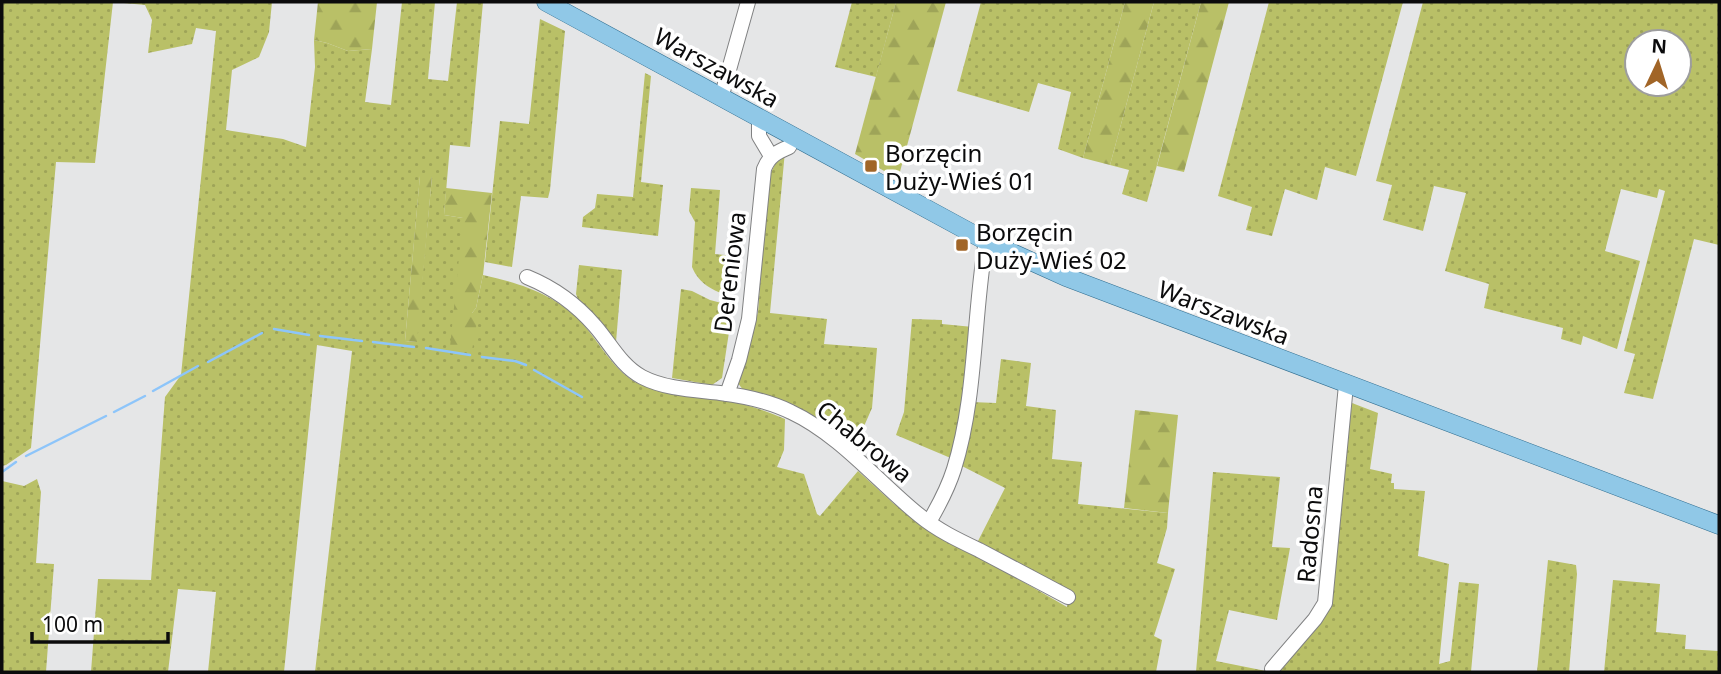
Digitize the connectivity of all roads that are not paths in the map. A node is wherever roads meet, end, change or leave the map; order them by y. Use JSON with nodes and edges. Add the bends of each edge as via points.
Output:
{"nodes":[{"id":1,"x":546,"y":2,"type":"edge"},
{"id":2,"x":748,"y":2,"type":"edge"},
{"id":3,"x":719,"y":96,"type":"junction"},
{"id":4,"x":759,"y":118,"type":"junction"},
{"id":5,"x":794,"y":137,"type":"junction"},
{"id":6,"x":771,"y":156,"type":"junction"},
{"id":7,"x":986,"y":241,"type":"junction"},
{"id":8,"x":527,"y":277,"type":"dead end"},
{"id":9,"x":1346,"y":385,"type":"junction"},
{"id":10,"x":727,"y":394,"type":"junction"},
{"id":11,"x":929,"y":522,"type":"junction"},
{"id":12,"x":1719,"y":525,"type":"edge"},
{"id":13,"x":1069,"y":597,"type":"dead end"},
{"id":14,"x":1272,"y":669,"type":"dead end"}],
"edges":[{"from":1,"to":3,"type":"main road","name":"Warszawska"},
{"from":2,"to":3,"type":"street"},
{"from":3,"to":4,"type":"main road","name":"Warszawska"},
{"from":4,"to":5,"type":"main road","name":"Warszawska"},
{"from":4,"to":6,"type":"street","via":[[759,136]]},
{"from":5,"to":6,"type":"street","via":[[789,147]]},
{"from":5,"to":7,"type":"main road","name":"Warszawska"},
{"from":6,"to":10,"type":"street","name":"Dereniowa","via":[[764,169],[749,319]]},
{"from":7,"to":9,"type":"main road","name":"Warszawska","via":[[1066,277]]},
{"from":7,"to":11,"type":"street","via":[[962,435],[954,471]]},
{"from":8,"to":10,"type":"street","name":"Chabrowa","via":[[573,304],[641,376]]},
{"from":9,"to":12,"type":"main road","name":"Warszawska"},
{"from":9,"to":14,"type":"street","name":"Radosna","via":[[1325,603]]},
{"from":10,"to":11,"type":"street","name":"Chabrowa","via":[[761,400],[813,424]]},
{"from":11,"to":13,"type":"street","name":"Chabrowa"}]}
